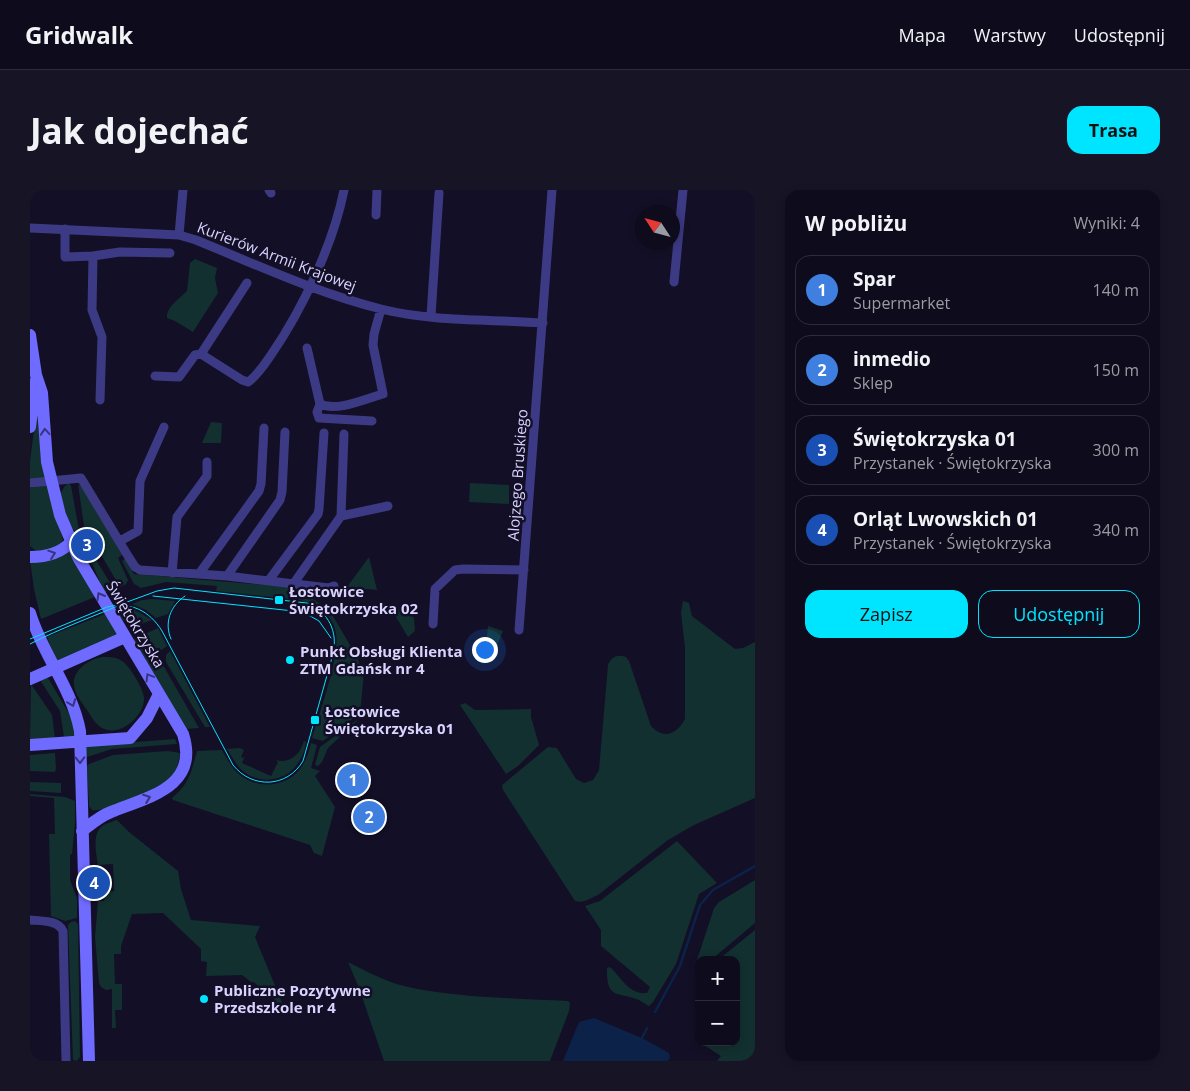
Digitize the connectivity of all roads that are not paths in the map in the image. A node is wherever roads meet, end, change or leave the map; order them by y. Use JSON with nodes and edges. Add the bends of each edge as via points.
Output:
{"nodes":[{"id":1,"x":182,"y":190,"type":"edge"},
{"id":2,"x":344,"y":190,"type":"edge"},
{"id":3,"x":377,"y":190,"type":"edge"},
{"id":4,"x":552,"y":190,"type":"edge"},
{"id":5,"x":683,"y":190,"type":"edge"},
{"id":6,"x":439,"y":193,"type":"dead end"},
{"id":7,"x":376,"y":215,"type":"dead end"},
{"id":8,"x":30,"y":228,"type":"edge"},
{"id":9,"x":65,"y":229,"type":"junction"},
{"id":10,"x":179,"y":235,"type":"junction"},
{"id":11,"x":170,"y":252,"type":"dead end"},
{"id":12,"x":93,"y":256,"type":"junction"},
{"id":13,"x":674,"y":282,"type":"dead end"},
{"id":14,"x":247,"y":283,"type":"dead end"},
{"id":15,"x":310,"y":286,"type":"junction"},
{"id":16,"x":381,"y":309,"type":"junction"},
{"id":17,"x":431,"y":316,"type":"junction"},
{"id":18,"x":543,"y":323,"type":"junction"},
{"id":19,"x":30,"y":335,"type":"edge"},
{"id":20,"x":307,"y":348,"type":"dead end"},
{"id":21,"x":201,"y":354,"type":"junction"},
{"id":22,"x":36,"y":375,"type":"junction"},
{"id":23,"x":154,"y":376,"type":"dead end"},
{"id":24,"x":100,"y":400,"type":"dead end"},
{"id":25,"x":320,"y":404,"type":"junction"},
{"id":26,"x":372,"y":421,"type":"dead end"},
{"id":27,"x":30,"y":427,"type":"edge"},
{"id":28,"x":164,"y":427,"type":"dead end"},
{"id":29,"x":264,"y":428,"type":"dead end"},
{"id":30,"x":285,"y":432,"type":"dead end"},
{"id":31,"x":324,"y":433,"type":"dead end"},
{"id":32,"x":344,"y":434,"type":"dead end"},
{"id":33,"x":207,"y":462,"type":"dead end"},
{"id":34,"x":51,"y":480,"type":"junction"},
{"id":35,"x":30,"y":483,"type":"edge"},
{"id":36,"x":388,"y":506,"type":"dead end"},
{"id":37,"x":341,"y":516,"type":"junction"},
{"id":38,"x":120,"y":541,"type":"junction"},
{"id":39,"x":71,"y":542,"type":"junction"},
{"id":40,"x":30,"y":557,"type":"edge"},
{"id":41,"x":524,"y":570,"type":"junction"},
{"id":42,"x":172,"y":573,"type":"junction"},
{"id":43,"x":199,"y":574,"type":"junction"},
{"id":44,"x":227,"y":576,"type":"junction"},
{"id":45,"x":269,"y":580,"type":"junction"},
{"id":46,"x":294,"y":583,"type":"junction"},
{"id":47,"x":334,"y":586,"type":"dead end"},
{"id":48,"x":30,"y":613,"type":"edge"},
{"id":49,"x":433,"y":624,"type":"dead end"},
{"id":50,"x":519,"y":630,"type":"dead end"},
{"id":51,"x":125,"y":637,"type":"junction"},
{"id":52,"x":54,"y":668,"type":"junction"},
{"id":53,"x":30,"y":679,"type":"edge"},
{"id":54,"x":159,"y":694,"type":"junction"},
{"id":55,"x":80,"y":741,"type":"junction"},
{"id":56,"x":30,"y":745,"type":"edge"},
{"id":57,"x":82,"y":811,"type":"junction"},
{"id":58,"x":102,"y":816,"type":"junction"},
{"id":59,"x":82,"y":832,"type":"junction"},
{"id":60,"x":30,"y":920,"type":"edge"},
{"id":61,"x":66,"y":1061,"type":"edge"},
{"id":62,"x":89,"y":1061,"type":"edge"}],
"edges":[{"from":1,"to":10,"type":"street","name":"Kurierów Armii Krajowej"},
{"from":2,"to":15,"type":"street"},
{"from":3,"to":7,"type":"street"},
{"from":4,"to":18,"type":"street","name":"Alojzego Bruskiego"},
{"from":5,"to":13,"type":"street"},
{"from":6,"to":17,"type":"street"},
{"from":8,"to":9,"type":"street","name":"Kurierów Armii Krajowej"},
{"from":9,"to":10,"type":"street","name":"Kurierów Armii Krajowej"},
{"from":9,"to":12,"type":"street","via":[[66,257]]},
{"from":10,"to":15,"type":"street","name":"Kurierów Armii Krajowej"},
{"from":11,"to":12,"type":"street","via":[[120,252]]},
{"from":12,"to":24,"type":"street","via":[[92,310],[102,337]]},
{"from":14,"to":21,"type":"street"},
{"from":15,"to":16,"type":"street","name":"Kurierów Armii Krajowej"},
{"from":15,"to":21,"type":"street","via":[[280,341],[248,382]]},
{"from":16,"to":17,"type":"street","name":"Kurierów Armii Krajowej"},
{"from":16,"to":25,"type":"street","via":[[373,345],[383,394],[338,406]]},
{"from":17,"to":18,"type":"street","name":"Kurierów Armii Krajowej"},
{"from":18,"to":41,"type":"street","name":"Alojzego Bruskiego"},
{"from":19,"to":22,"type":"main road","name":"Świętokrzyska"},
{"from":20,"to":25,"type":"street"},
{"from":21,"to":23,"type":"street","via":[[195,355],[179,377]]},
{"from":22,"to":27,"type":"main road","name":"Świętokrzyska"},
{"from":34,"to":22,"type":"main road","name":"Świętokrzyska","one_way":true,"via":[[42,393]]},
{"from":25,"to":26,"type":"street","via":[[317,416],[320,419]]},
{"from":28,"to":38,"type":"street","via":[[140,482],[138,531]]},
{"from":29,"to":43,"type":"street","via":[[259,491]]},
{"from":30,"to":44,"type":"street","via":[[280,500]]},
{"from":31,"to":45,"type":"street","via":[[320,509]]},
{"from":32,"to":37,"type":"street"},
{"from":33,"to":42,"type":"street","via":[[207,476],[177,517]]},
{"from":34,"to":35,"type":"street"},
{"from":34,"to":38,"type":"street","via":[[81,478]]},
{"from":34,"to":39,"type":"main road","name":"Świętokrzyska"},
{"from":36,"to":37,"type":"street"},
{"from":37,"to":46,"type":"street"},
{"from":38,"to":42,"type":"street","via":[[137,569]]},
{"from":40,"to":39,"type":"main road","one_way":true,"via":[[52,555]]},
{"from":51,"to":39,"type":"main road","name":"Świętokrzyska","one_way":true},
{"from":41,"to":49,"type":"street","via":[[455,570],[435,589]]},
{"from":41,"to":50,"type":"street","name":"Alojzego Bruskiego"},
{"from":42,"to":43,"type":"street"},
{"from":43,"to":44,"type":"street"},
{"from":44,"to":45,"type":"street"},
{"from":45,"to":46,"type":"street"},
{"from":46,"to":47,"type":"street"},
{"from":48,"to":52,"type":"main road"},
{"from":51,"to":52,"type":"main road"},
{"from":54,"to":51,"type":"main road","name":"Świętokrzyska","one_way":true},
{"from":52,"to":53,"type":"main road"},
{"from":52,"to":55,"type":"main road","one_way":true,"via":[[77,715]]},
{"from":54,"to":55,"type":"main road","via":[[147,718],[130,738]]},
{"from":58,"to":54,"type":"main road","name":"Świętokrzyska","one_way":true,"via":[[157,795],[172,785],[180,774],[187,746]]},
{"from":55,"to":56,"type":"main road"},
{"from":55,"to":57,"type":"main road","one_way":true},
{"from":57,"to":58,"type":"main road"},
{"from":57,"to":59,"type":"main road"},
{"from":58,"to":59,"type":"main road","name":"Świętokrzyska"},
{"from":59,"to":62,"type":"main road"},
{"from":60,"to":61,"type":"street","via":[[56,924],[63,931]]}]}
